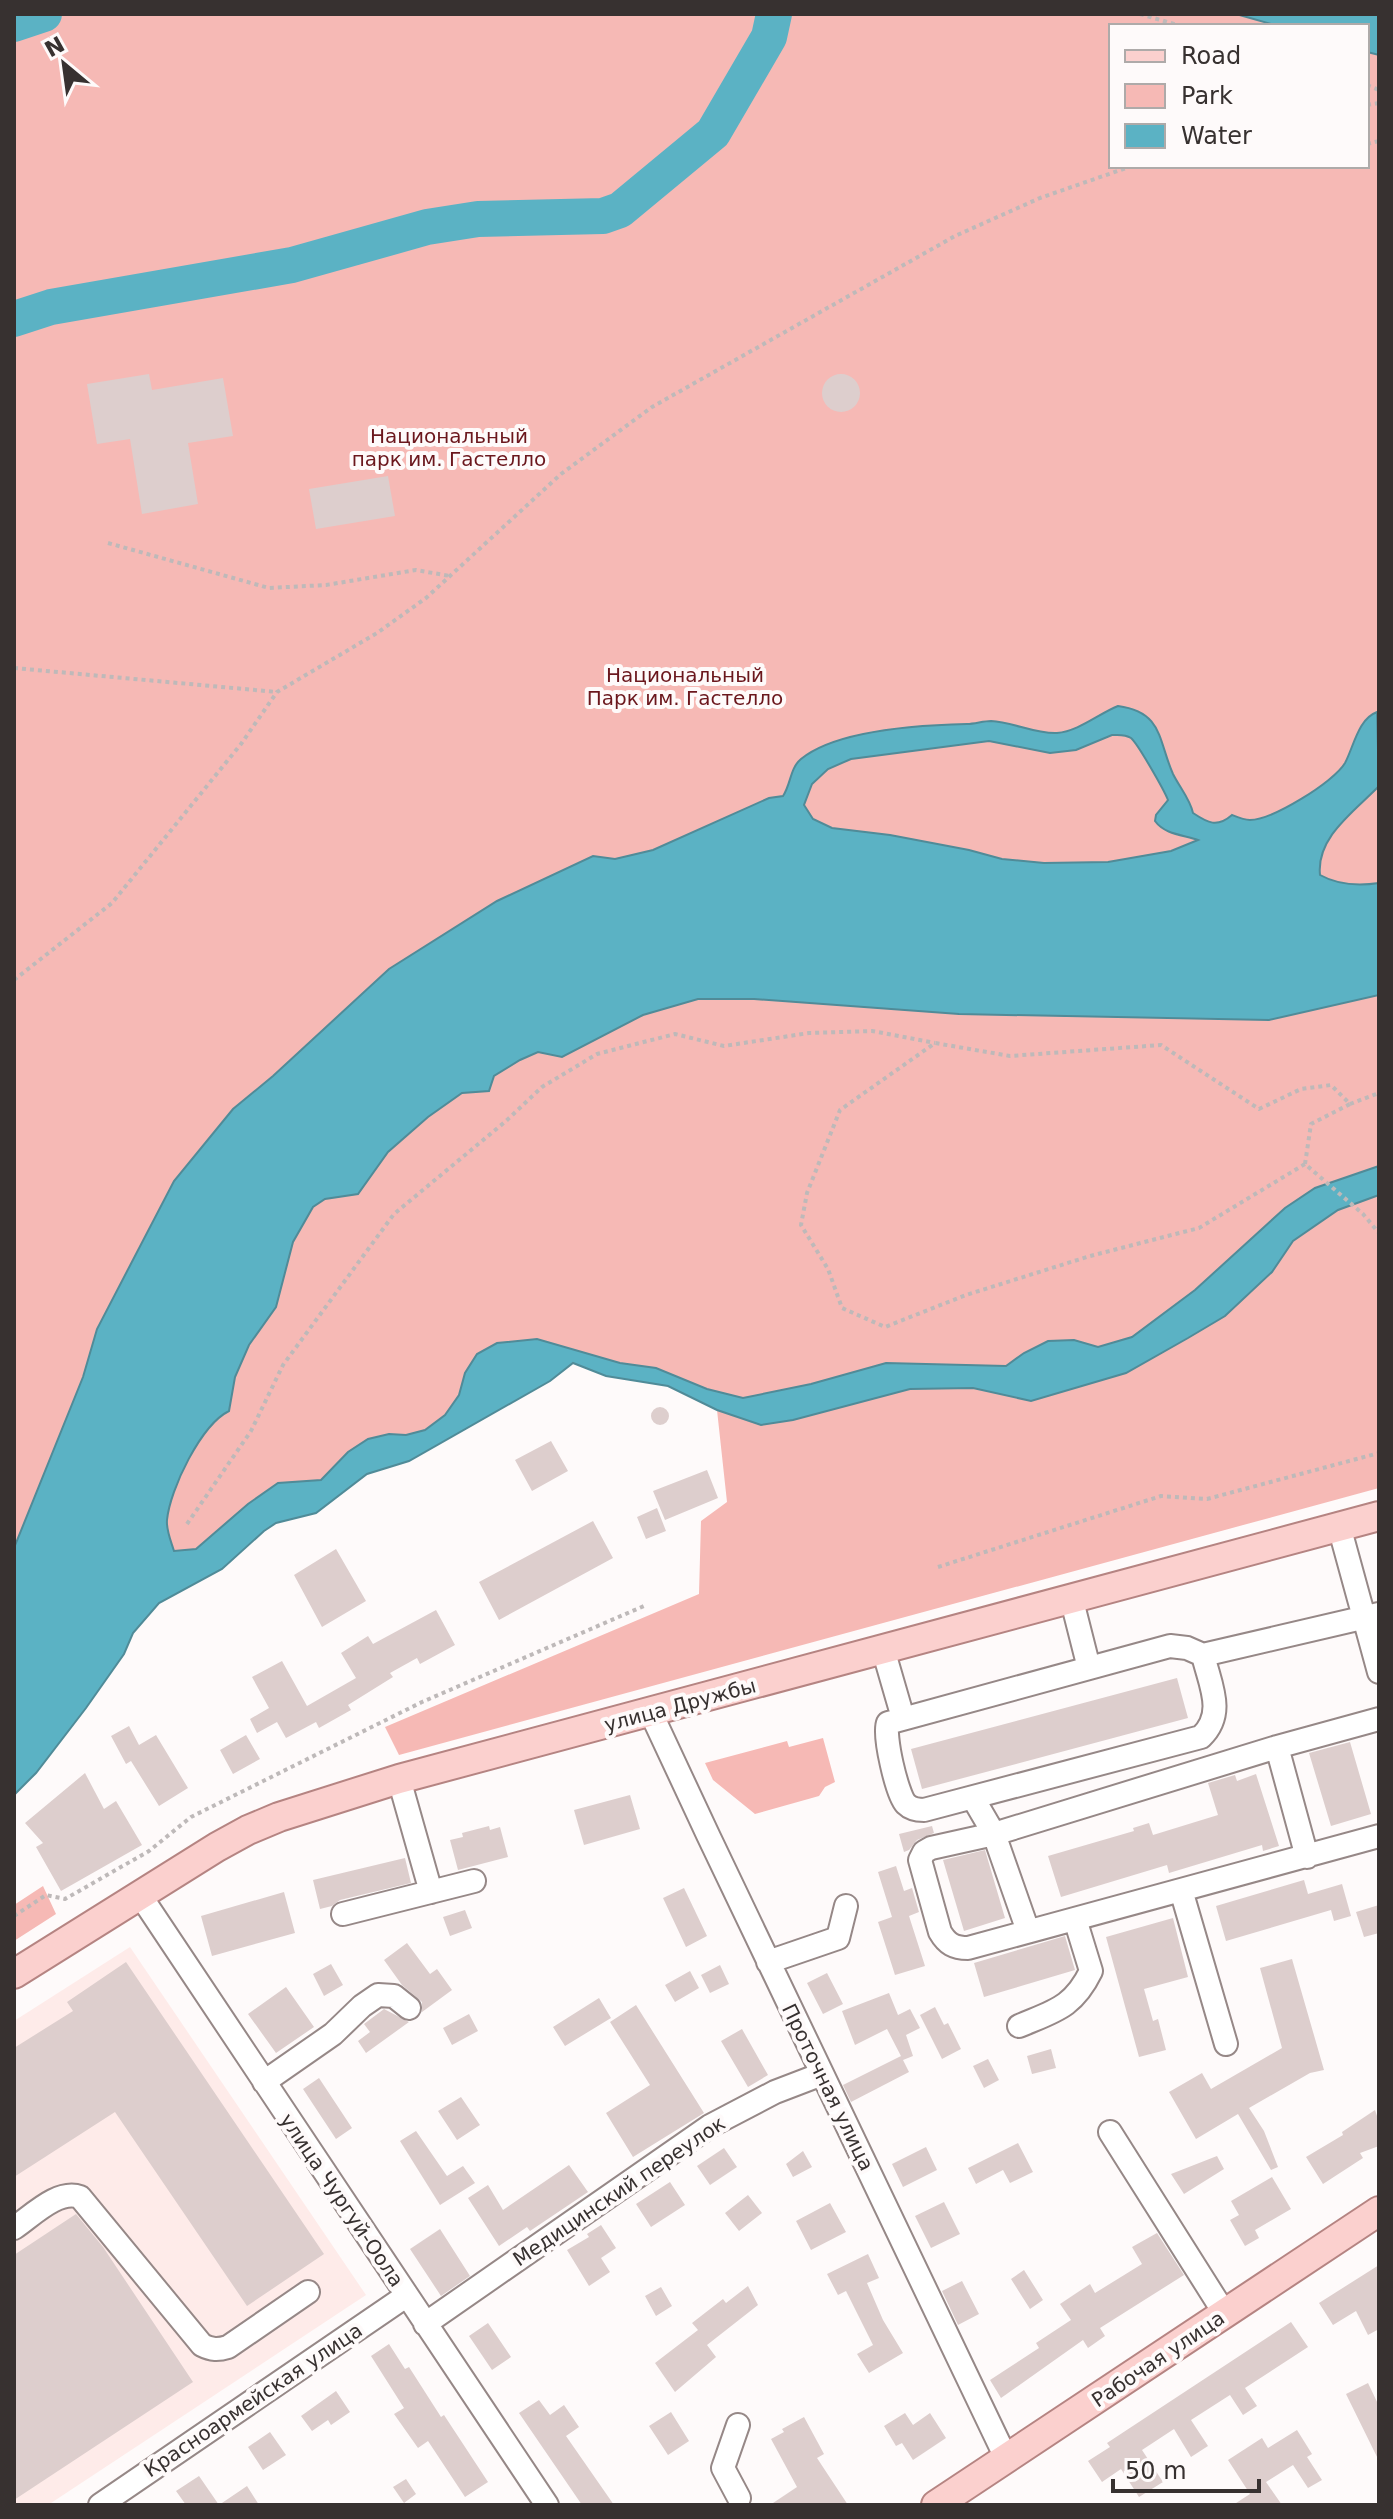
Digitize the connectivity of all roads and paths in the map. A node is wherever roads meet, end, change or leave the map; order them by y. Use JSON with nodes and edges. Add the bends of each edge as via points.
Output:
{"nodes":[{"id":1,"x":1140,"y":14,"type":"edge"},
{"id":2,"x":1174,"y":24,"type":"edge"},
{"id":3,"x":1126,"y":168,"type":"edge"},
{"id":4,"x":108,"y":543,"type":"dead end"},
{"id":5,"x":450,"y":576,"type":"junction"},
{"id":6,"x":14,"y":668,"type":"edge"},
{"id":7,"x":277,"y":692,"type":"junction"},
{"id":8,"x":14,"y":980,"type":"edge"},
{"id":9,"x":935,"y":1043,"type":"junction"},
{"id":10,"x":1379,"y":1093,"type":"edge"},
{"id":11,"x":1350,"y":1104,"type":"junction"},
{"id":12,"x":1305,"y":1164,"type":"junction"},
{"id":13,"x":1379,"y":1233,"type":"edge"},
{"id":14,"x":1379,"y":1453,"type":"edge"},
{"id":15,"x":1379,"y":1516,"type":"edge"},
{"id":16,"x":187,"y":1524,"type":"dead end"},
{"id":17,"x":1339,"y":1526,"type":"junction"},
{"id":18,"x":938,"y":1567,"type":"dead end"},
{"id":19,"x":1071,"y":1597,"type":"junction"},
{"id":20,"x":644,"y":1606,"type":"dead end"},
{"id":21,"x":1371,"y":1616,"type":"edge"},
{"id":22,"x":883,"y":1649,"type":"junction"},
{"id":23,"x":1203,"y":1655,"type":"junction"},
{"id":24,"x":1089,"y":1668,"type":"junction"},
{"id":25,"x":1379,"y":1672,"type":"edge"},
{"id":26,"x":651,"y":1713,"type":"junction"},
{"id":27,"x":903,"y":1718,"type":"junction"},
{"id":28,"x":1379,"y":1719,"type":"edge"},
{"id":29,"x":1277,"y":1747,"type":"junction"},
{"id":30,"x":399,"y":1779,"type":"junction"},
{"id":31,"x":973,"y":1798,"type":"junction"},
{"id":32,"x":994,"y":1834,"type":"junction"},
{"id":33,"x":1379,"y":1836,"type":"edge"},
{"id":34,"x":1307,"y":1857,"type":"junction"},
{"id":35,"x":474,"y":1881,"type":"dead end"},
{"id":36,"x":1181,"y":1890,"type":"junction"},
{"id":37,"x":431,"y":1892,"type":"junction"},
{"id":38,"x":140,"y":1895,"type":"junction"},
{"id":39,"x":846,"y":1906,"type":"dead end"},
{"id":40,"x":343,"y":1914,"type":"dead end"},
{"id":41,"x":14,"y":1916,"type":"edge"},
{"id":42,"x":1075,"y":1919,"type":"junction"},
{"id":43,"x":1028,"y":1931,"type":"junction"},
{"id":44,"x":768,"y":1962,"type":"junction"},
{"id":45,"x":14,"y":1974,"type":"edge"},
{"id":46,"x":409,"y":2008,"type":"dead end"},
{"id":47,"x":1019,"y":2026,"type":"dead end"},
{"id":48,"x":1226,"y":2044,"type":"dead end"},
{"id":49,"x":822,"y":2074,"type":"junction"},
{"id":50,"x":264,"y":2082,"type":"junction"},
{"id":51,"x":1110,"y":2132,"type":"dead end"},
{"id":52,"x":1379,"y":2211,"type":"edge"},
{"id":53,"x":14,"y":2228,"type":"edge"},
{"id":54,"x":308,"y":2292,"type":"dead end"},
{"id":55,"x":406,"y":2296,"type":"junction"},
{"id":56,"x":1225,"y":2314,"type":"junction"},
{"id":57,"x":425,"y":2324,"type":"junction"},
{"id":58,"x":738,"y":2425,"type":"dead end"},
{"id":59,"x":1007,"y":2460,"type":"junction"},
{"id":60,"x":736,"y":2503,"type":"edge"},
{"id":61,"x":100,"y":2505,"type":"edge"},
{"id":62,"x":547,"y":2505,"type":"edge"},
{"id":63,"x":936,"y":2505,"type":"edge"}],
"edges":[{"from":1,"to":2,"type":"path"},
{"from":3,"to":5,"type":"path","via":[[955,236],[652,407],[561,474]]},
{"from":4,"to":5,"type":"path","via":[[269,588],[416,570]]},
{"from":5,"to":7,"type":"path","via":[[377,633]]},
{"from":6,"to":7,"type":"path"},
{"from":7,"to":8,"type":"path","via":[[112,903]]},
{"from":9,"to":11,"type":"path","via":[[1010,1056],[1161,1045],[1259,1109],[1301,1089],[1331,1085]]},
{"from":9,"to":12,"type":"path","via":[[840,1110],[807,1193],[801,1225],[828,1269],[842,1308],[885,1327],[966,1295],[1199,1228]]},
{"from":9,"to":16,"type":"path","via":[[872,1031],[809,1033],[724,1046],[675,1034],[597,1054],[542,1087],[394,1214],[283,1365],[251,1431]]},
{"from":10,"to":11,"type":"path"},
{"from":11,"to":12,"type":"path","via":[[1311,1124]]},
{"from":12,"to":13,"type":"path"},
{"from":14,"to":18,"type":"path","via":[[1207,1499],[1161,1496]]},
{"from":15,"to":17,"type":"main road","name":"улица Дружбы"},
{"from":17,"to":19,"type":"main road","name":"улица Дружбы"},
{"from":17,"to":21,"type":"street"},
{"from":19,"to":22,"type":"main road","name":"улица Дружбы"},
{"from":19,"to":24,"type":"street"},
{"from":20,"to":41,"type":"path","via":[[422,1702],[191,1817],[149,1851],[65,1899],[46,1895]]},
{"from":21,"to":23,"type":"street"},
{"from":21,"to":25,"type":"street"},
{"from":22,"to":26,"type":"main road","name":"улица Дружбы"},
{"from":22,"to":27,"type":"street"},
{"from":23,"to":24,"type":"street","via":[[1170,1646]]},
{"from":23,"to":31,"type":"street","via":[[1216,1709],[1212,1727],[1201,1737]]},
{"from":24,"to":27,"type":"street"},
{"from":26,"to":30,"type":"main road","name":"улица Дружбы"},
{"from":26,"to":44,"type":"street","name":"Проточная улица"},
{"from":27,"to":31,"type":"street","via":[[888,1723],[885,1734],[906,1804],[924,1810]]},
{"from":28,"to":29,"type":"street"},
{"from":29,"to":32,"type":"street"},
{"from":29,"to":34,"type":"street"},
{"from":30,"to":37,"type":"street"},
{"from":30,"to":38,"type":"main road","name":"улица Дружбы","via":[[248,1830]]},
{"from":31,"to":32,"type":"street"},
{"from":32,"to":43,"type":"street"},
{"from":32,"to":43,"type":"street","via":[[924,1852],[921,1869],[940,1932],[956,1948],[968,1948]]},
{"from":33,"to":34,"type":"street"},
{"from":34,"to":36,"type":"street"},
{"from":35,"to":37,"type":"street"},
{"from":36,"to":42,"type":"street"},
{"from":36,"to":48,"type":"street"},
{"from":37,"to":40,"type":"street"},
{"from":38,"to":45,"type":"main road","name":"улица Дружбы"},
{"from":38,"to":50,"type":"street","name":"улица Чургуй-Оола"},
{"from":39,"to":44,"type":"street","via":[[838,1938]]},
{"from":42,"to":43,"type":"street"},
{"from":42,"to":47,"type":"street","via":[[1091,1971],[1082,1991]]},
{"from":44,"to":49,"type":"street","name":"Проточная улица"},
{"from":46,"to":50,"type":"street","via":[[394,1996],[378,1995]]},
{"from":49,"to":57,"type":"street","name":"Медицинский переулок","via":[[710,2126]]},
{"from":49,"to":59,"type":"street","name":"Проточная улица"},
{"from":50,"to":55,"type":"street","name":"улица Чургуй-Оола"},
{"from":51,"to":56,"type":"street"},
{"from":52,"to":56,"type":"main road","name":"Рабочая улица"},
{"from":53,"to":54,"type":"street","via":[[59,2197],[80,2197],[210,2349],[228,2347]]},
{"from":55,"to":57,"type":"street","name":"улица Чургуй-Оола"},
{"from":55,"to":61,"type":"street","name":"Красноармейская улица"},
{"from":56,"to":59,"type":"main road","name":"Рабочая улица"},
{"from":57,"to":62,"type":"street","name":"улица Чургуй-Оола"},
{"from":58,"to":60,"type":"street","via":[[723,2468]]},
{"from":59,"to":63,"type":"main road","name":"Рабочая улица"}]}
